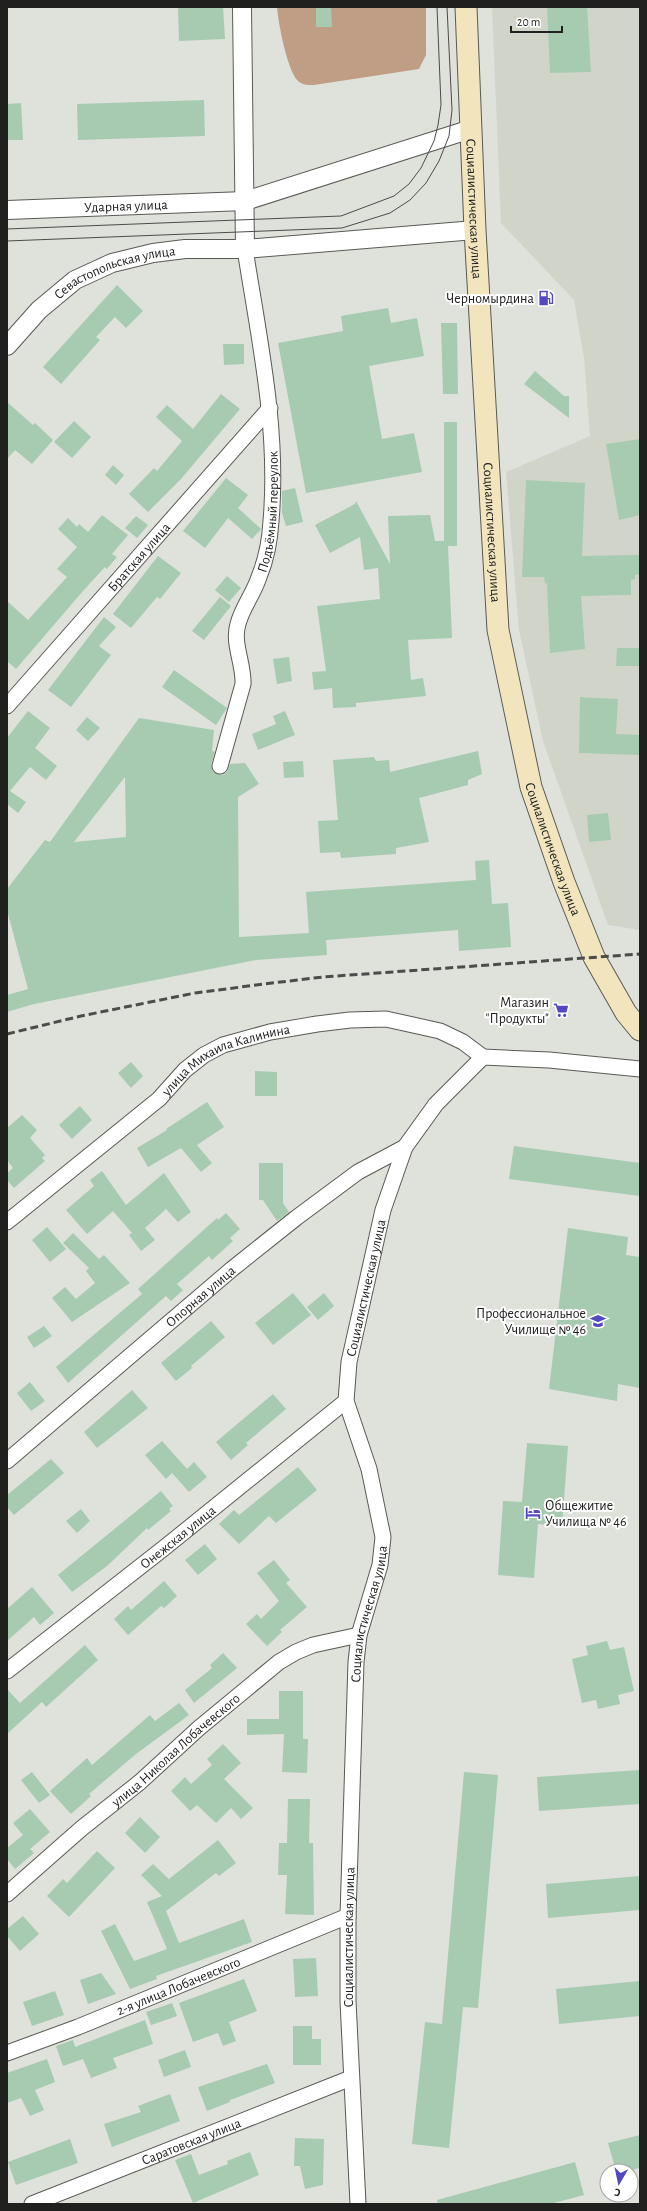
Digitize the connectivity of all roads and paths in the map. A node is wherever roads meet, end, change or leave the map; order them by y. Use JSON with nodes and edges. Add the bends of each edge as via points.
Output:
{"nodes":[{"id":1,"x":242,"y":7,"type":"edge"},
{"id":2,"x":466,"y":7,"type":"edge"},
{"id":3,"x":471,"y":129,"type":"junction"},
{"id":4,"x":245,"y":201,"type":"junction"},
{"id":5,"x":7,"y":210,"type":"edge"},
{"id":6,"x":475,"y":230,"type":"junction"},
{"id":7,"x":245,"y":249,"type":"junction"},
{"id":8,"x":7,"y":346,"type":"edge"},
{"id":9,"x":270,"y":408,"type":"junction"},
{"id":10,"x":7,"y":706,"type":"edge"},
{"id":11,"x":220,"y":766,"type":"dead end"},
{"id":12,"x":640,"y":1030,"type":"edge"},
{"id":13,"x":483,"y":1057,"type":"junction"},
{"id":14,"x":640,"y":1069,"type":"edge"},
{"id":15,"x":404,"y":1147,"type":"junction"},
{"id":16,"x":7,"y":1222,"type":"edge"},
{"id":17,"x":346,"y":1401,"type":"junction"},
{"id":18,"x":7,"y":1461,"type":"edge"},
{"id":19,"x":359,"y":1635,"type":"junction"},
{"id":20,"x":7,"y":1671,"type":"edge"},
{"id":21,"x":7,"y":1894,"type":"edge"},
{"id":22,"x":348,"y":1916,"type":"junction"},
{"id":23,"x":7,"y":2053,"type":"edge"},
{"id":24,"x":351,"y":2078,"type":"junction"},
{"id":25,"x":32,"y":2204,"type":"edge"},
{"id":26,"x":358,"y":2204,"type":"edge"}],
"edges":[{"from":1,"to":4,"type":"street"},
{"from":2,"to":3,"type":"main road","name":"Социалистическая улица"},
{"from":3,"to":4,"type":"street","name":"Ударная улица"},
{"from":3,"to":6,"type":"main road","name":"Социалистическая улица"},
{"from":4,"to":5,"type":"street","name":"Ударная улица"},
{"from":4,"to":7,"type":"street"},
{"from":6,"to":7,"type":"street","name":"Севастопольская улица"},
{"from":6,"to":12,"type":"main road","name":"Социалистическая улица","via":[[498,630],[506,669],[531,786],[564,882],[594,957],[626,1013]]},
{"from":7,"to":8,"type":"street","name":"Севастопольская улица","via":[[186,249],[153,253],[112,263],[75,280],[58,293]]},
{"from":7,"to":9,"type":"street","name":"Подъёмный переулок"},
{"from":9,"to":10,"type":"street","name":"Братская улица"},
{"from":9,"to":11,"type":"street","name":"Подъёмный переулок","via":[[273,472],[269,537],[259,577],[238,624],[237,639],[244,671],[243,684]]},
{"from":13,"to":14,"type":"street","via":[[549,1060]]},
{"from":13,"to":15,"type":"street","name":"Социалистическая улица","via":[[436,1104]]},
{"from":13,"to":16,"type":"street","name":"улица Михаила Калинина","via":[[463,1042],[440,1031],[386,1019],[317,1024],[270,1032],[223,1045],[204,1054],[185,1070],[159,1099]]},
{"from":15,"to":17,"type":"street","name":"Социалистическая улица","via":[[383,1210],[349,1362]]},
{"from":15,"to":18,"type":"street","name":"Опорная улица","via":[[358,1172],[296,1218],[232,1269]]},
{"from":17,"to":19,"type":"street","name":"Социалистическая улица","via":[[369,1469],[383,1537],[380,1565]]},
{"from":17,"to":20,"type":"street","name":"Онежская улица"},
{"from":19,"to":21,"type":"street","name":"улица Николая Лобачевского","via":[[313,1645],[279,1662]]},
{"from":19,"to":22,"type":"street","name":"Социалистическая улица"},
{"from":22,"to":23,"type":"street","name":"2-я улица Лобачевского","via":[[78,2027]]},
{"from":22,"to":24,"type":"street","name":"Социалистическая улица"},
{"from":24,"to":25,"type":"street","name":"Саратовская улица"},
{"from":24,"to":26,"type":"street","name":"Социалистическая улица"}]}
